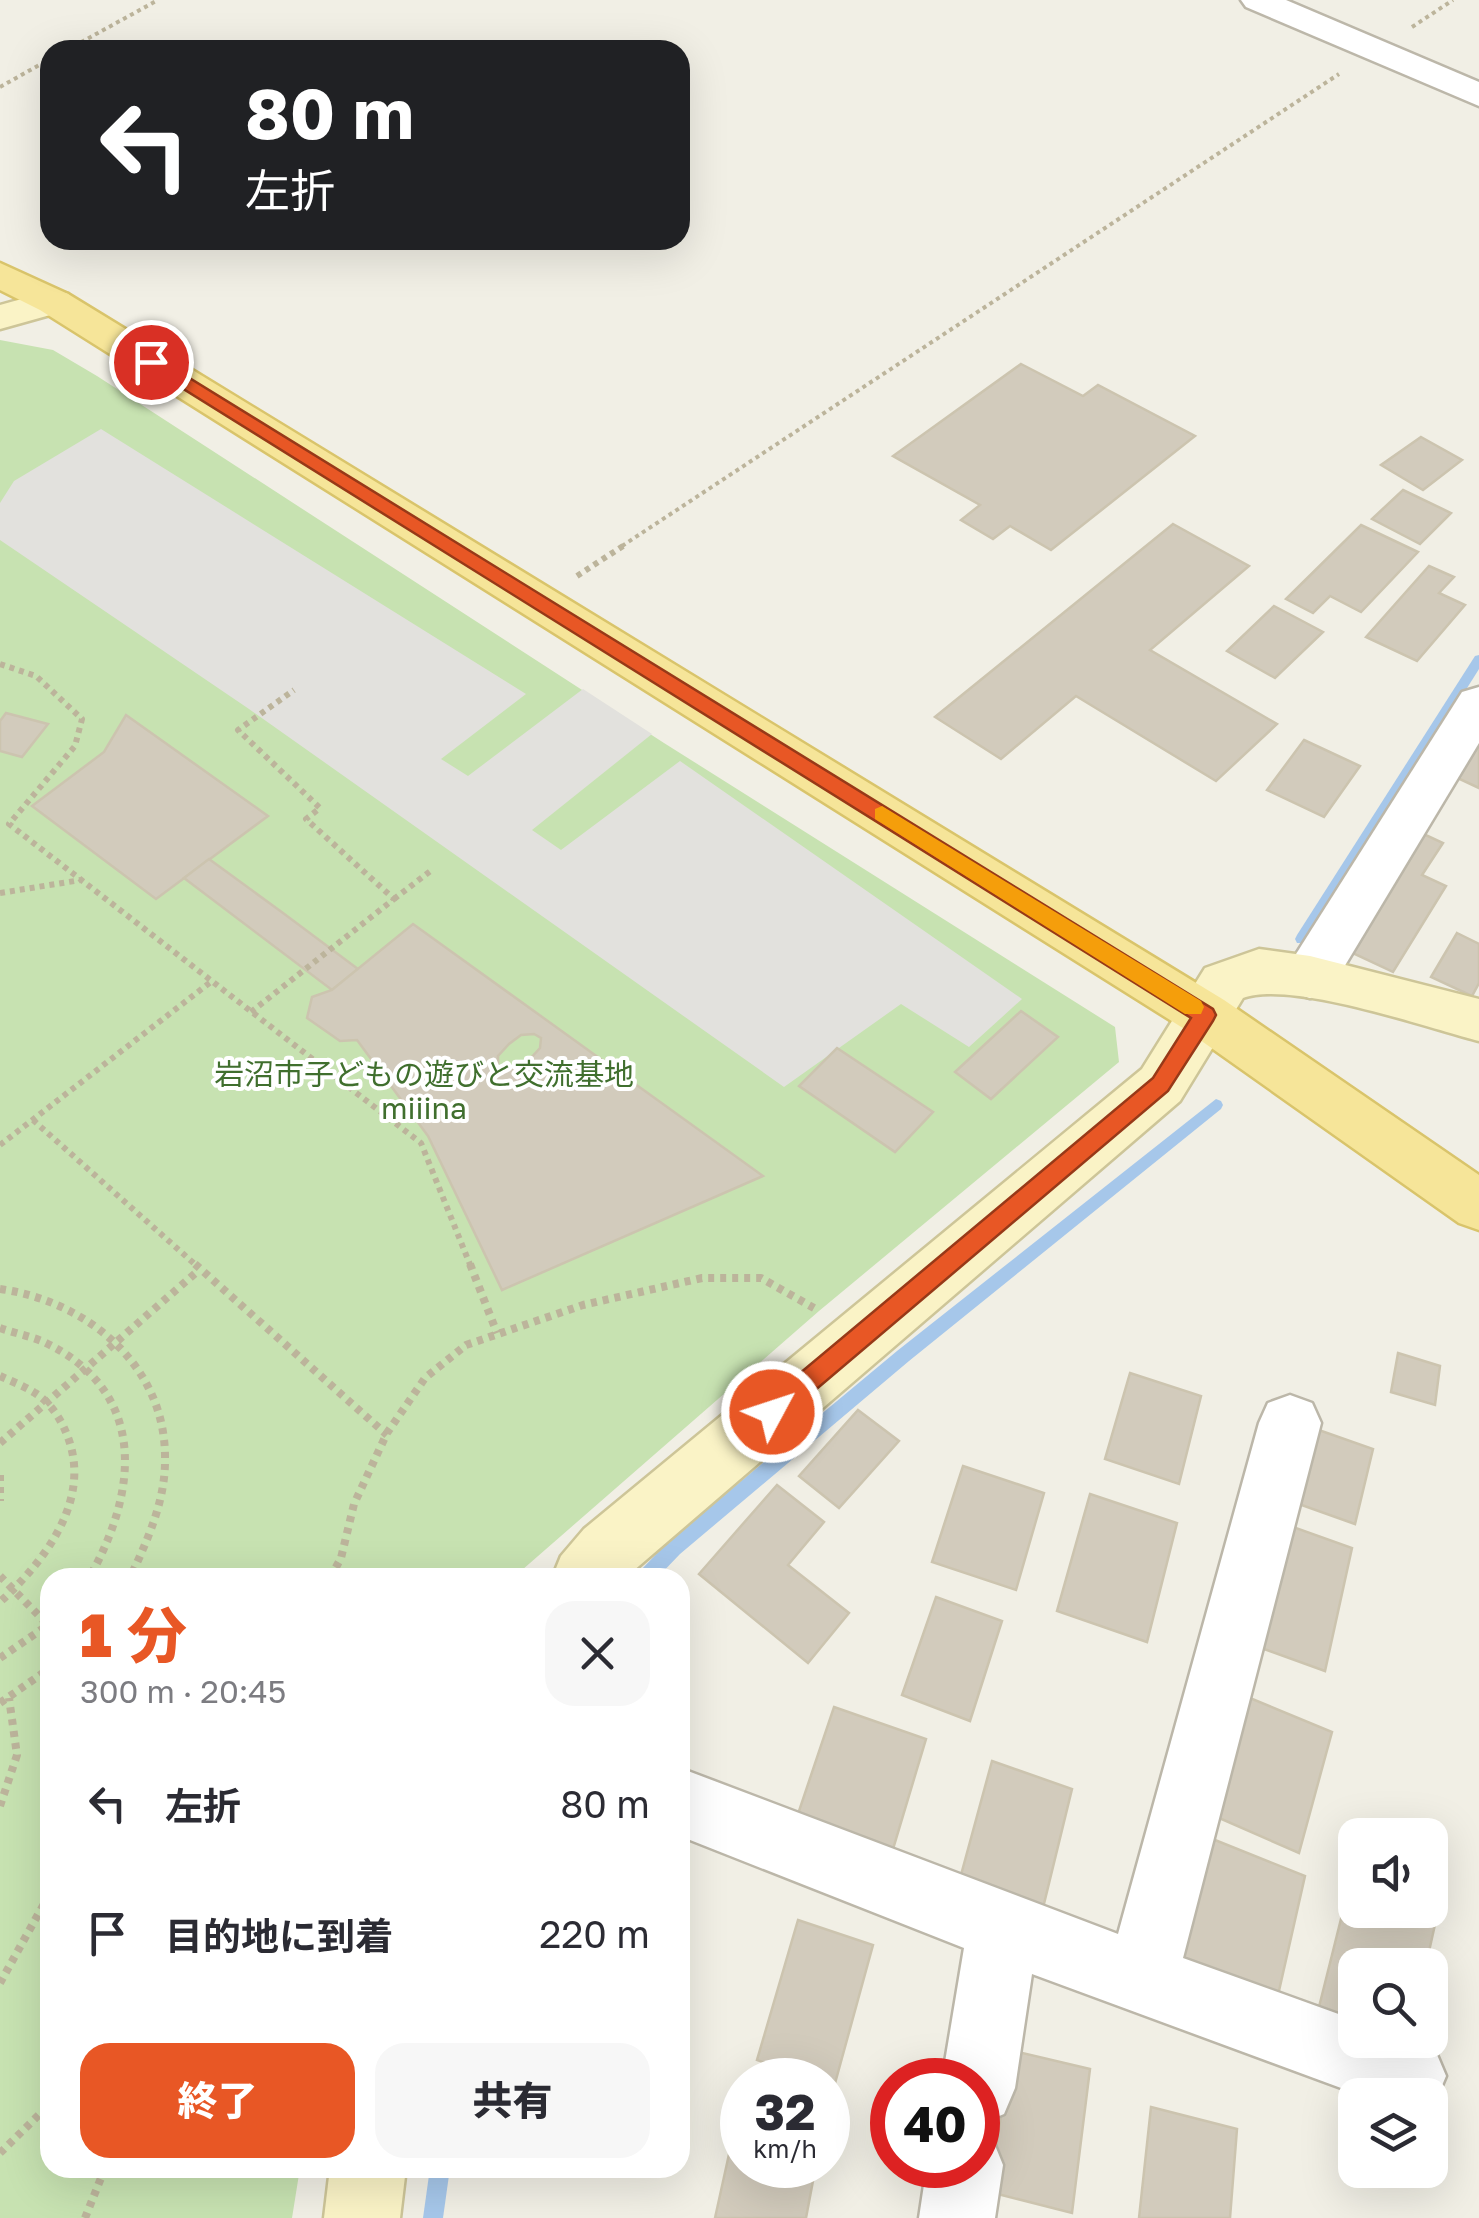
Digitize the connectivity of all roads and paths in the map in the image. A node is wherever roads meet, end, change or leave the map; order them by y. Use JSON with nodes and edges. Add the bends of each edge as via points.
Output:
{"nodes":[{"id":1,"x":158,"y":0,"type":"edge"},
{"id":2,"x":1258,"y":0,"type":"edge"},
{"id":3,"x":85,"y":40,"type":"edge"},
{"id":4,"x":1376,"y":50,"type":"junction"},
{"id":5,"x":40,"y":65,"type":"edge"},
{"id":6,"x":0,"y":87,"type":"edge"},
{"id":7,"x":1479,"y":95,"type":"edge"},
{"id":8,"x":0,"y":275,"type":"edge"},
{"id":9,"x":54,"y":302,"type":"junction"},
{"id":10,"x":0,"y":317,"type":"edge"},
{"id":11,"x":539,"y":601,"type":"junction"},
{"id":12,"x":0,"y":664,"type":"edge"},
{"id":13,"x":294,"y":690,"type":"dead end"},
{"id":14,"x":1479,"y":704,"type":"edge"},
{"id":15,"x":0,"y":821,"type":"edge"},
{"id":16,"x":9,"y":824,"type":"junction"},
{"id":17,"x":434,"y":869,"type":"dead end"},
{"id":18,"x":81,"y":880,"type":"junction"},
{"id":19,"x":0,"y":894,"type":"edge"},
{"id":20,"x":394,"y":899,"type":"junction"},
{"id":21,"x":1310,"y":977,"type":"junction"},
{"id":22,"x":212,"y":981,"type":"junction"},
{"id":23,"x":251,"y":1012,"type":"junction"},
{"id":24,"x":1205,"y":1015,"type":"junction"},
{"id":25,"x":1479,"y":1020,"type":"edge"},
{"id":26,"x":33,"y":1120,"type":"junction"},
{"id":27,"x":0,"y":1145,"type":"edge"},
{"id":28,"x":1479,"y":1206,"type":"edge"},
{"id":29,"x":199,"y":1270,"type":"junction"},
{"id":30,"x":0,"y":1290,"type":"edge"},
{"id":31,"x":818,"y":1311,"type":"dead end"},
{"id":32,"x":0,"y":1328,"type":"edge"},
{"id":33,"x":497,"y":1333,"type":"junction"},
{"id":34,"x":117,"y":1342,"type":"junction"},
{"id":35,"x":87,"y":1368,"type":"junction"},
{"id":36,"x":0,"y":1376,"type":"edge"},
{"id":37,"x":49,"y":1401,"type":"junction"},
{"id":38,"x":1290,"y":1423,"type":"dead end"},
{"id":39,"x":388,"y":1436,"type":"junction"},
{"id":40,"x":0,"y":1444,"type":"edge"},
{"id":41,"x":0,"y":1475,"type":"edge"},
{"id":42,"x":0,"y":1500,"type":"edge"},
{"id":43,"x":93,"y":1568,"type":"edge"},
{"id":44,"x":134,"y":1568,"type":"edge"},
{"id":45,"x":340,"y":1568,"type":"edge"},
{"id":46,"x":594,"y":1568,"type":"edge"},
{"id":47,"x":0,"y":1576,"type":"edge"},
{"id":48,"x":15,"y":1591,"type":"junction"},
{"id":49,"x":0,"y":1602,"type":"edge"},
{"id":50,"x":40,"y":1616,"type":"edge"},
{"id":51,"x":40,"y":1631,"type":"edge"},
{"id":52,"x":0,"y":1658,"type":"edge"},
{"id":53,"x":40,"y":1675,"type":"edge"},
{"id":54,"x":4,"y":1700,"type":"edge"},
{"id":55,"x":0,"y":1806,"type":"edge"},
{"id":56,"x":690,"y":1806,"type":"edge"},
{"id":57,"x":40,"y":1911,"type":"edge"},
{"id":58,"x":1002,"y":1928,"type":"junction"},
{"id":59,"x":1142,"y":1978,"type":"junction"},
{"id":60,"x":0,"y":1982,"type":"edge"},
{"id":61,"x":982,"y":2058,"type":"edge"},
{"id":62,"x":1409,"y":2076,"type":"dead end"},
{"id":63,"x":40,"y":2114,"type":"edge"},
{"id":64,"x":0,"y":2153,"type":"edge"},
{"id":65,"x":101,"y":2178,"type":"edge"},
{"id":66,"x":367,"y":2178,"type":"edge"},
{"id":67,"x":962,"y":2188,"type":"edge"},
{"id":68,"x":85,"y":2218,"type":"edge"},
{"id":69,"x":362,"y":2218,"type":"edge"},
{"id":70,"x":957,"y":2218,"type":"edge"}],
"edges":[{"from":1,"to":3,"type":"path"},
{"from":2,"to":4,"type":"street"},
{"from":4,"to":7,"type":"street"},
{"from":4,"to":11,"type":"path"},
{"from":5,"to":6,"type":"path"},
{"from":8,"to":9,"type":"main road"},
{"from":9,"to":10,"type":"street"},
{"from":9,"to":11,"type":"main road"},
{"from":11,"to":24,"type":"main road"},
{"from":12,"to":16,"type":"path","via":[[18,665],[53,687],[82,719],[76,746]]},
{"from":13,"to":20,"type":"path","via":[[238,730],[320,808],[306,818]]},
{"from":14,"to":21,"type":"street"},
{"from":15,"to":16,"type":"path"},
{"from":16,"to":18,"type":"path"},
{"from":17,"to":20,"type":"path"},
{"from":18,"to":19,"type":"path"},
{"from":18,"to":22,"type":"path"},
{"from":20,"to":23,"type":"path"},
{"from":21,"to":24,"type":"street","via":[[1259,970],[1242,976],[1224,983]]},
{"from":21,"to":25,"type":"street"},
{"from":22,"to":23,"type":"path"},
{"from":22,"to":26,"type":"path"},
{"from":23,"to":33,"type":"path","via":[[420,1143]]},
{"from":24,"to":28,"type":"main road"},
{"from":24,"to":46,"type":"street","via":[[1160,1084]]},
{"from":26,"to":27,"type":"path"},
{"from":26,"to":29,"type":"path"},
{"from":29,"to":34,"type":"path"},
{"from":29,"to":39,"type":"path"},
{"from":30,"to":34,"type":"path","via":[[69,1306]]},
{"from":31,"to":33,"type":"path","via":[[763,1278],[721,1275],[599,1301]]},
{"from":32,"to":35,"type":"path","via":[[62,1348]]},
{"from":33,"to":39,"type":"path","via":[[448,1356],[419,1385]]},
{"from":34,"to":35,"type":"path"},
{"from":34,"to":44,"type":"path","via":[[149,1383],[165,1445],[158,1515]]},
{"from":35,"to":37,"type":"path"},
{"from":35,"to":43,"type":"path","via":[[115,1409],[126,1460],[119,1516]]},
{"from":36,"to":37,"type":"path"},
{"from":37,"to":40,"type":"path"},
{"from":37,"to":48,"type":"path","via":[[68,1434],[75,1486],[56,1542]]},
{"from":38,"to":59,"type":"street"},
{"from":39,"to":45,"type":"path","via":[[347,1522]]},
{"from":41,"to":42,"type":"path"},
{"from":47,"to":48,"type":"path"},
{"from":48,"to":49,"type":"path"},
{"from":48,"to":50,"type":"path"},
{"from":51,"to":52,"type":"path"},
{"from":53,"to":54,"type":"path"},
{"from":54,"to":55,"type":"path","via":[[17,1754]]},
{"from":56,"to":58,"type":"street"},
{"from":57,"to":60,"type":"path"},
{"from":58,"to":59,"type":"street"},
{"from":58,"to":61,"type":"street"},
{"from":59,"to":62,"type":"street"},
{"from":63,"to":64,"type":"path"},
{"from":65,"to":68,"type":"path"},
{"from":66,"to":69,"type":"street"},
{"from":67,"to":70,"type":"street"}]}
